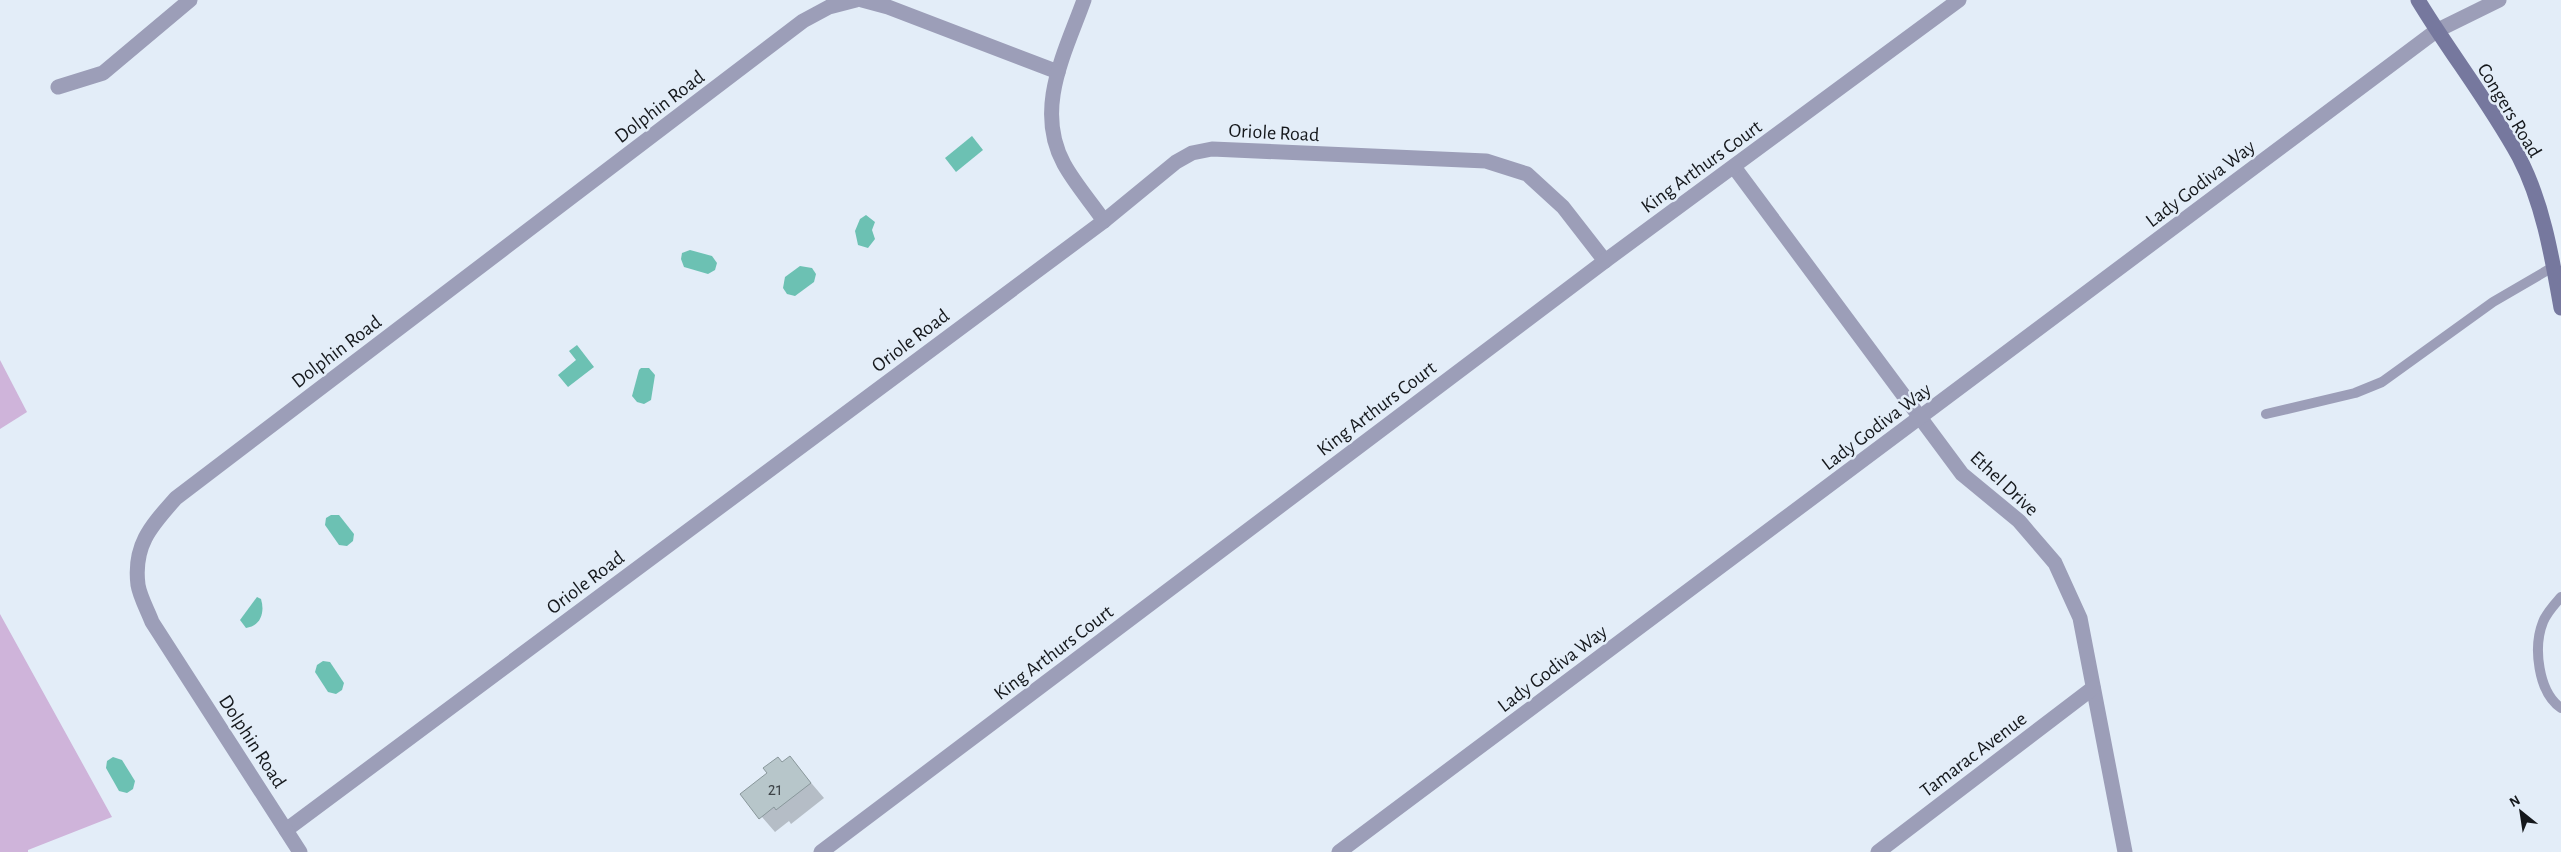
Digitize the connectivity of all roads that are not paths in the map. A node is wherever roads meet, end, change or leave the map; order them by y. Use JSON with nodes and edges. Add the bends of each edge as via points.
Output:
{"nodes":[{"id":1,"x":190,"y":0,"type":"edge"},
{"id":2,"x":856,"y":0,"type":"edge"},
{"id":3,"x":862,"y":0,"type":"edge"},
{"id":4,"x":1084,"y":0,"type":"edge"},
{"id":5,"x":1959,"y":0,"type":"edge"},
{"id":6,"x":2418,"y":0,"type":"edge"},
{"id":7,"x":2498,"y":0,"type":"edge"},
{"id":8,"x":2436,"y":30,"type":"junction"},
{"id":9,"x":1058,"y":72,"type":"junction"},
{"id":10,"x":58,"y":87,"type":"dead end"},
{"id":11,"x":1734,"y":167,"type":"junction"},
{"id":12,"x":1104,"y":221,"type":"junction"},
{"id":13,"x":1604,"y":261,"type":"junction"},
{"id":14,"x":2553,"y":267,"type":"junction"},
{"id":15,"x":2561,"y":308,"type":"edge"},
{"id":16,"x":2266,"y":414,"type":"dead end"},
{"id":17,"x":1920,"y":419,"type":"junction"},
{"id":18,"x":2561,"y":597,"type":"edge"},
{"id":19,"x":2093,"y":688,"type":"junction"},
{"id":20,"x":2561,"y":708,"type":"edge"},
{"id":21,"x":286,"y":830,"type":"junction"},
{"id":22,"x":300,"y":852,"type":"edge"},
{"id":23,"x":821,"y":852,"type":"edge"},
{"id":24,"x":1339,"y":852,"type":"edge"},
{"id":25,"x":1878,"y":852,"type":"edge"},
{"id":26,"x":2125,"y":852,"type":"edge"}],
"edges":[{"from":1,"to":10,"type":"street","via":[[103,72]]},
{"from":2,"to":21,"type":"street","name":"Dolphin Road","via":[[829,7],[803,22],[176,498],[154,523],[139,549],[138,586],[152,622]]},
{"from":3,"to":9,"type":"street"},
{"from":4,"to":9,"type":"street"},
{"from":5,"to":11,"type":"street","name":"King Arthurs Court"},
{"from":6,"to":8,"type":"street","name":"Congers Road"},
{"from":7,"to":8,"type":"street","name":"Lady Godiva Way"},
{"from":8,"to":14,"type":"street","name":"Congers Road","via":[[2486,100],[2520,159],[2542,215]]},
{"from":8,"to":17,"type":"street","name":"Lady Godiva Way"},
{"from":9,"to":12,"type":"street","via":[[1051,98],[1052,131],[1064,164]]},
{"from":11,"to":13,"type":"street","name":"King Arthurs Court"},
{"from":11,"to":17,"type":"street","name":"Ethel Drive"},
{"from":12,"to":13,"type":"street","name":"Oriole Road","via":[[1176,162],[1192,153],[1212,149],[1486,161],[1527,174],[1563,207]]},
{"from":12,"to":21,"type":"street","name":"Oriole Road"},
{"from":13,"to":23,"type":"street","name":"King Arthurs Court"},
{"from":14,"to":15,"type":"street","name":"Congers Road"},
{"from":14,"to":16,"type":"lane","via":[[2486,307],[2382,382],[2356,393]]},
{"from":17,"to":19,"type":"street","name":"Ethel Drive","via":[[1962,474],[2019,521],[2056,564],[2080,618]]},
{"from":17,"to":24,"type":"street","name":"Lady Godiva Way"},
{"from":18,"to":20,"type":"lane","via":[[2542,623],[2538,650],[2543,682],[2554,703]]},
{"from":19,"to":25,"type":"street","name":"Tamarac Avenue"},
{"from":19,"to":26,"type":"street","name":"Ethel Drive"},
{"from":21,"to":22,"type":"street","name":"Dolphin Road"}]}
